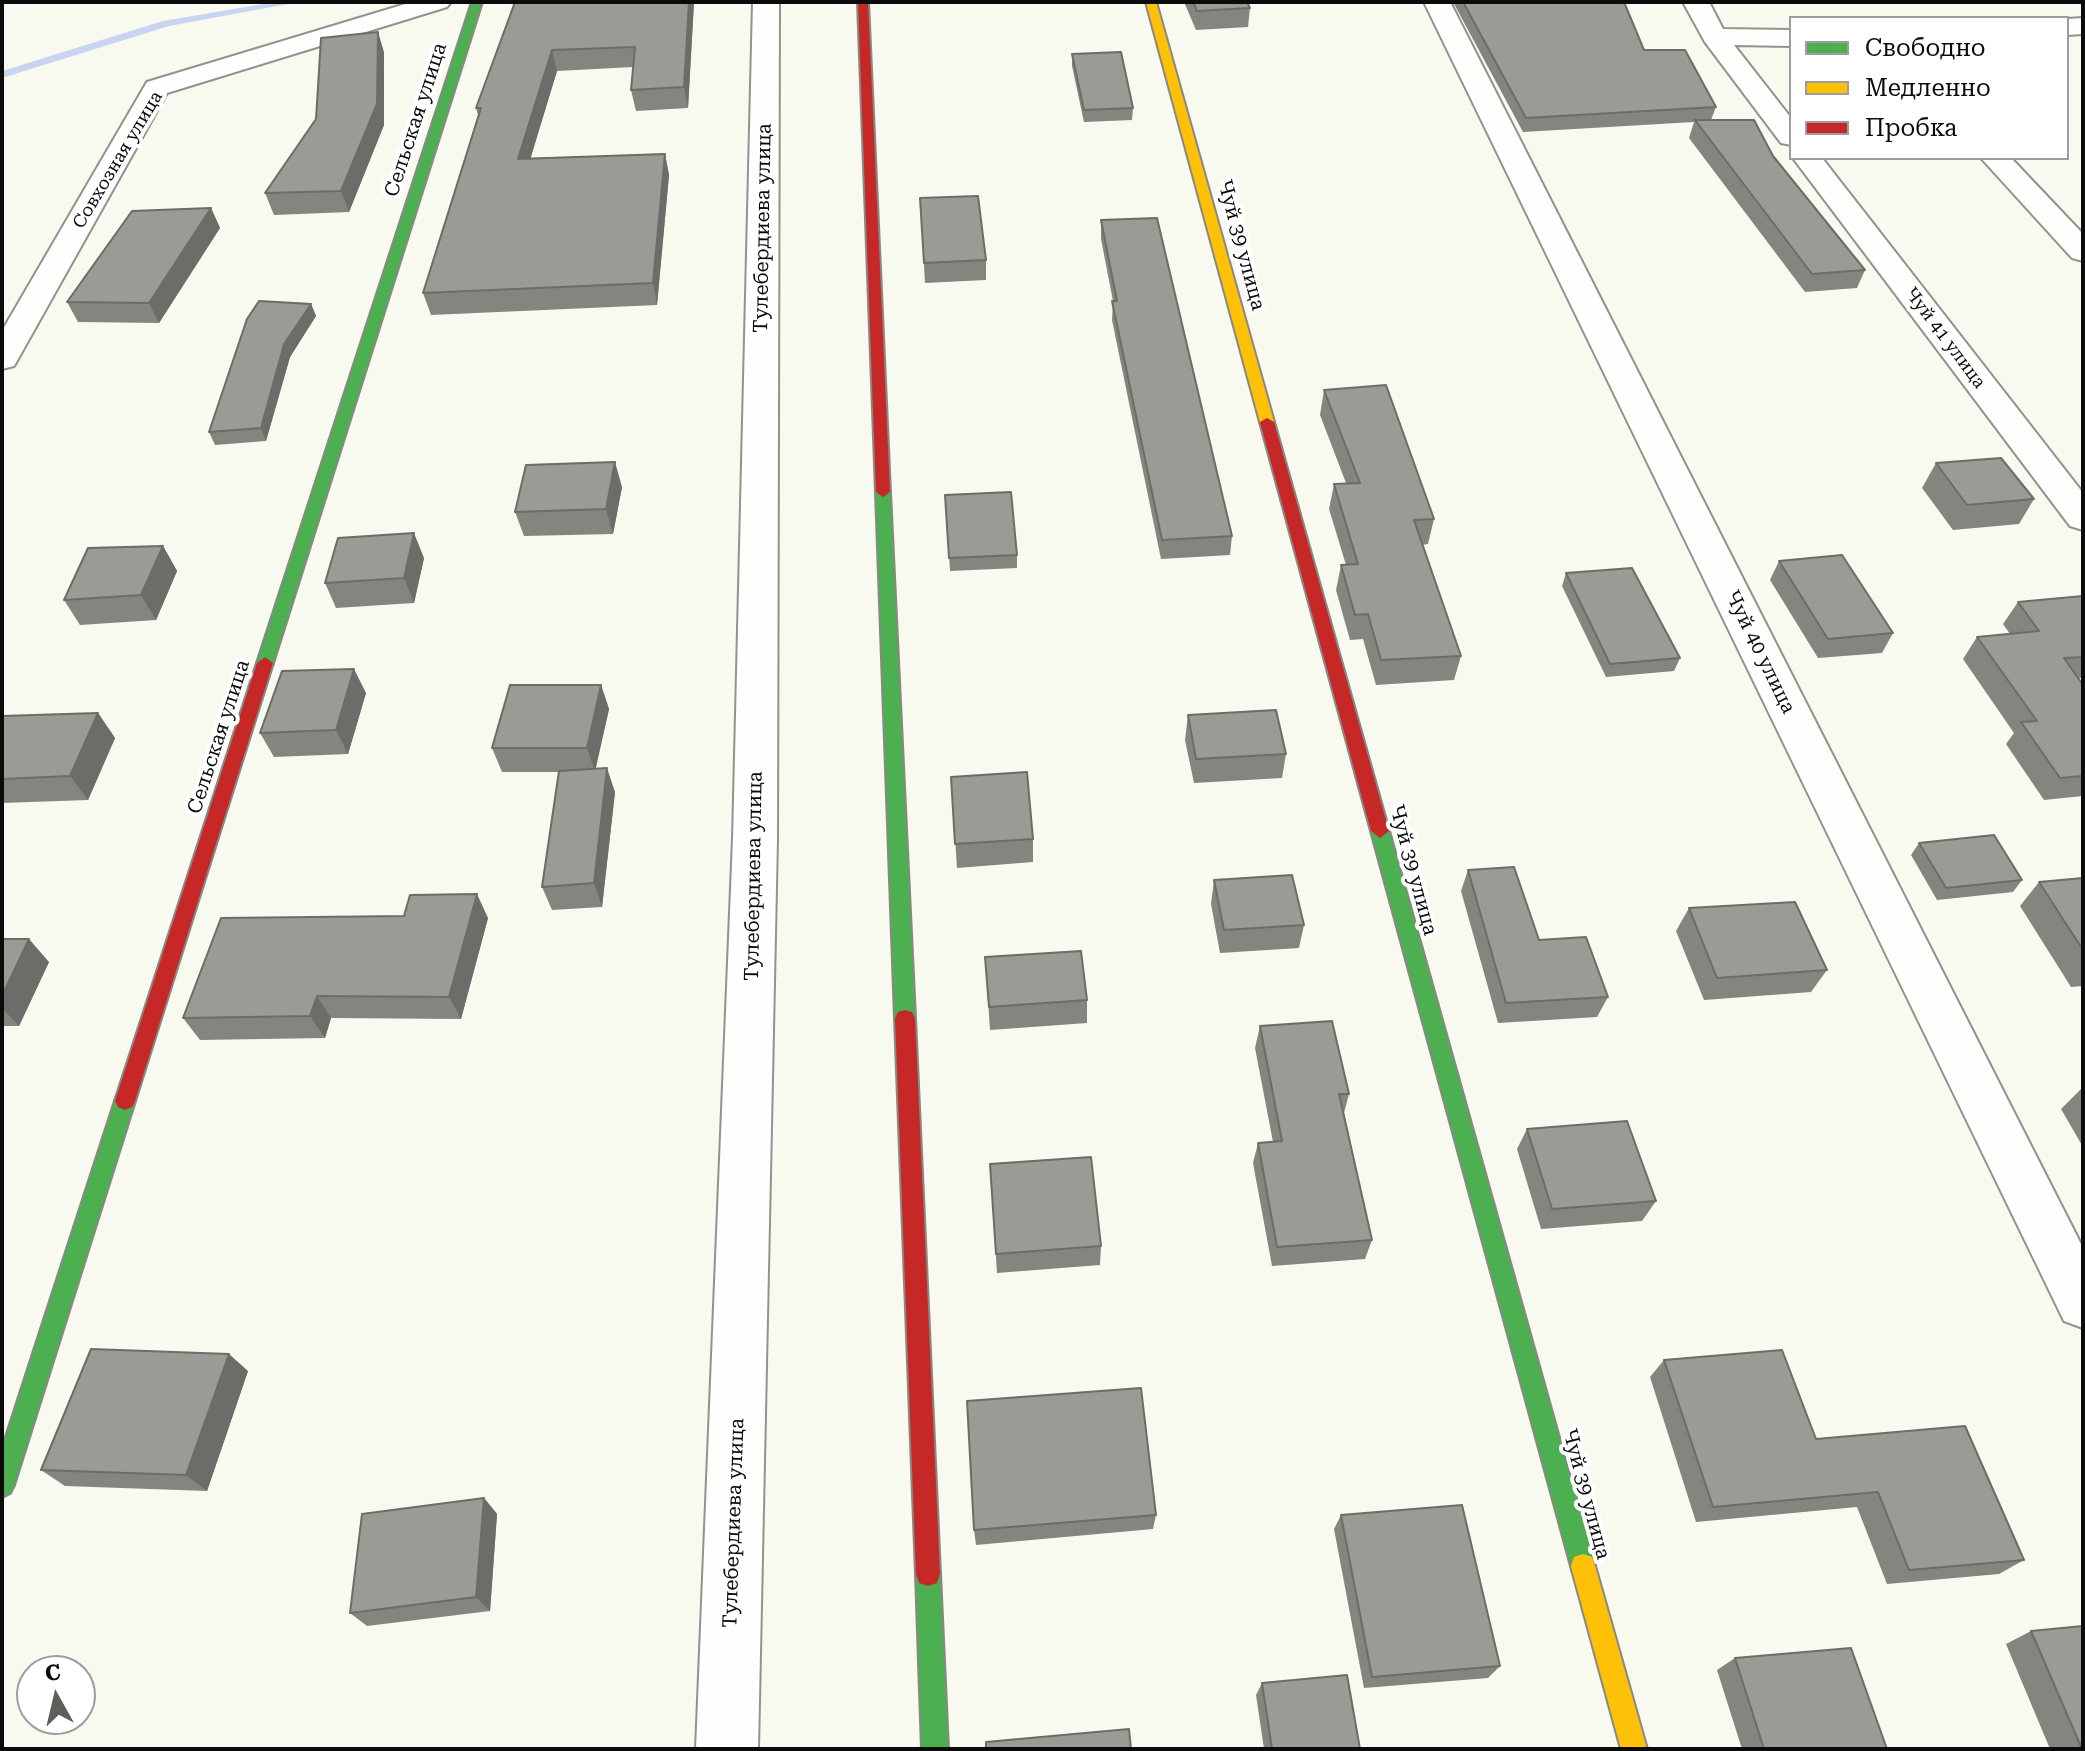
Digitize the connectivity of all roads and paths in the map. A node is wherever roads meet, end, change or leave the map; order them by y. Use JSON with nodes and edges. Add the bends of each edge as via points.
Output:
{"nodes":[{"id":1,"x":438,"y":2,"type":"edge"},
{"id":2,"x":477,"y":2,"type":"edge"},
{"id":3,"x":766,"y":2,"type":"edge"},
{"id":4,"x":863,"y":2,"type":"edge"},
{"id":5,"x":1151,"y":2,"type":"edge"},
{"id":6,"x":1437,"y":2,"type":"edge"},
{"id":7,"x":1696,"y":2,"type":"edge"},
{"id":8,"x":1714,"y":37,"type":"junction"},
{"id":9,"x":1789,"y":38,"type":"edge"},
{"id":10,"x":1789,"y":134,"type":"edge"},
{"id":11,"x":1809,"y":160,"type":"edge"},
{"id":12,"x":1997,"y":160,"type":"edge"},
{"id":13,"x":2083,"y":252,"type":"edge"},
{"id":14,"x":2,"y":359,"type":"edge"},
{"id":15,"x":2083,"y":518,"type":"edge"},
{"id":16,"x":2083,"y":1303,"type":"edge"},
{"id":17,"x":2,"y":1485,"type":"edge"},
{"id":18,"x":727,"y":1749,"type":"edge"},
{"id":19,"x":935,"y":1749,"type":"edge"},
{"id":20,"x":1634,"y":1749,"type":"edge"}],
"edges":[{"from":1,"to":14,"type":"street","name":"Совхозная улица","via":[[157,88]]},
{"from":2,"to":17,"type":"street","name":"Сельская улица"},
{"from":3,"to":18,"type":"street","name":"Тулебердиева улица","via":[[755,839]]},
{"from":4,"to":19,"type":"street"},
{"from":5,"to":20,"type":"street","name":"Чуй 39 улица"},
{"from":6,"to":16,"type":"street","name":"Чуй 40 улица"},
{"from":7,"to":8,"type":"street"},
{"from":8,"to":9,"type":"street"},
{"from":8,"to":10,"type":"street"},
{"from":11,"to":15,"type":"street","name":"Чуй 41 улица"},
{"from":12,"to":13,"type":"street"}]}
